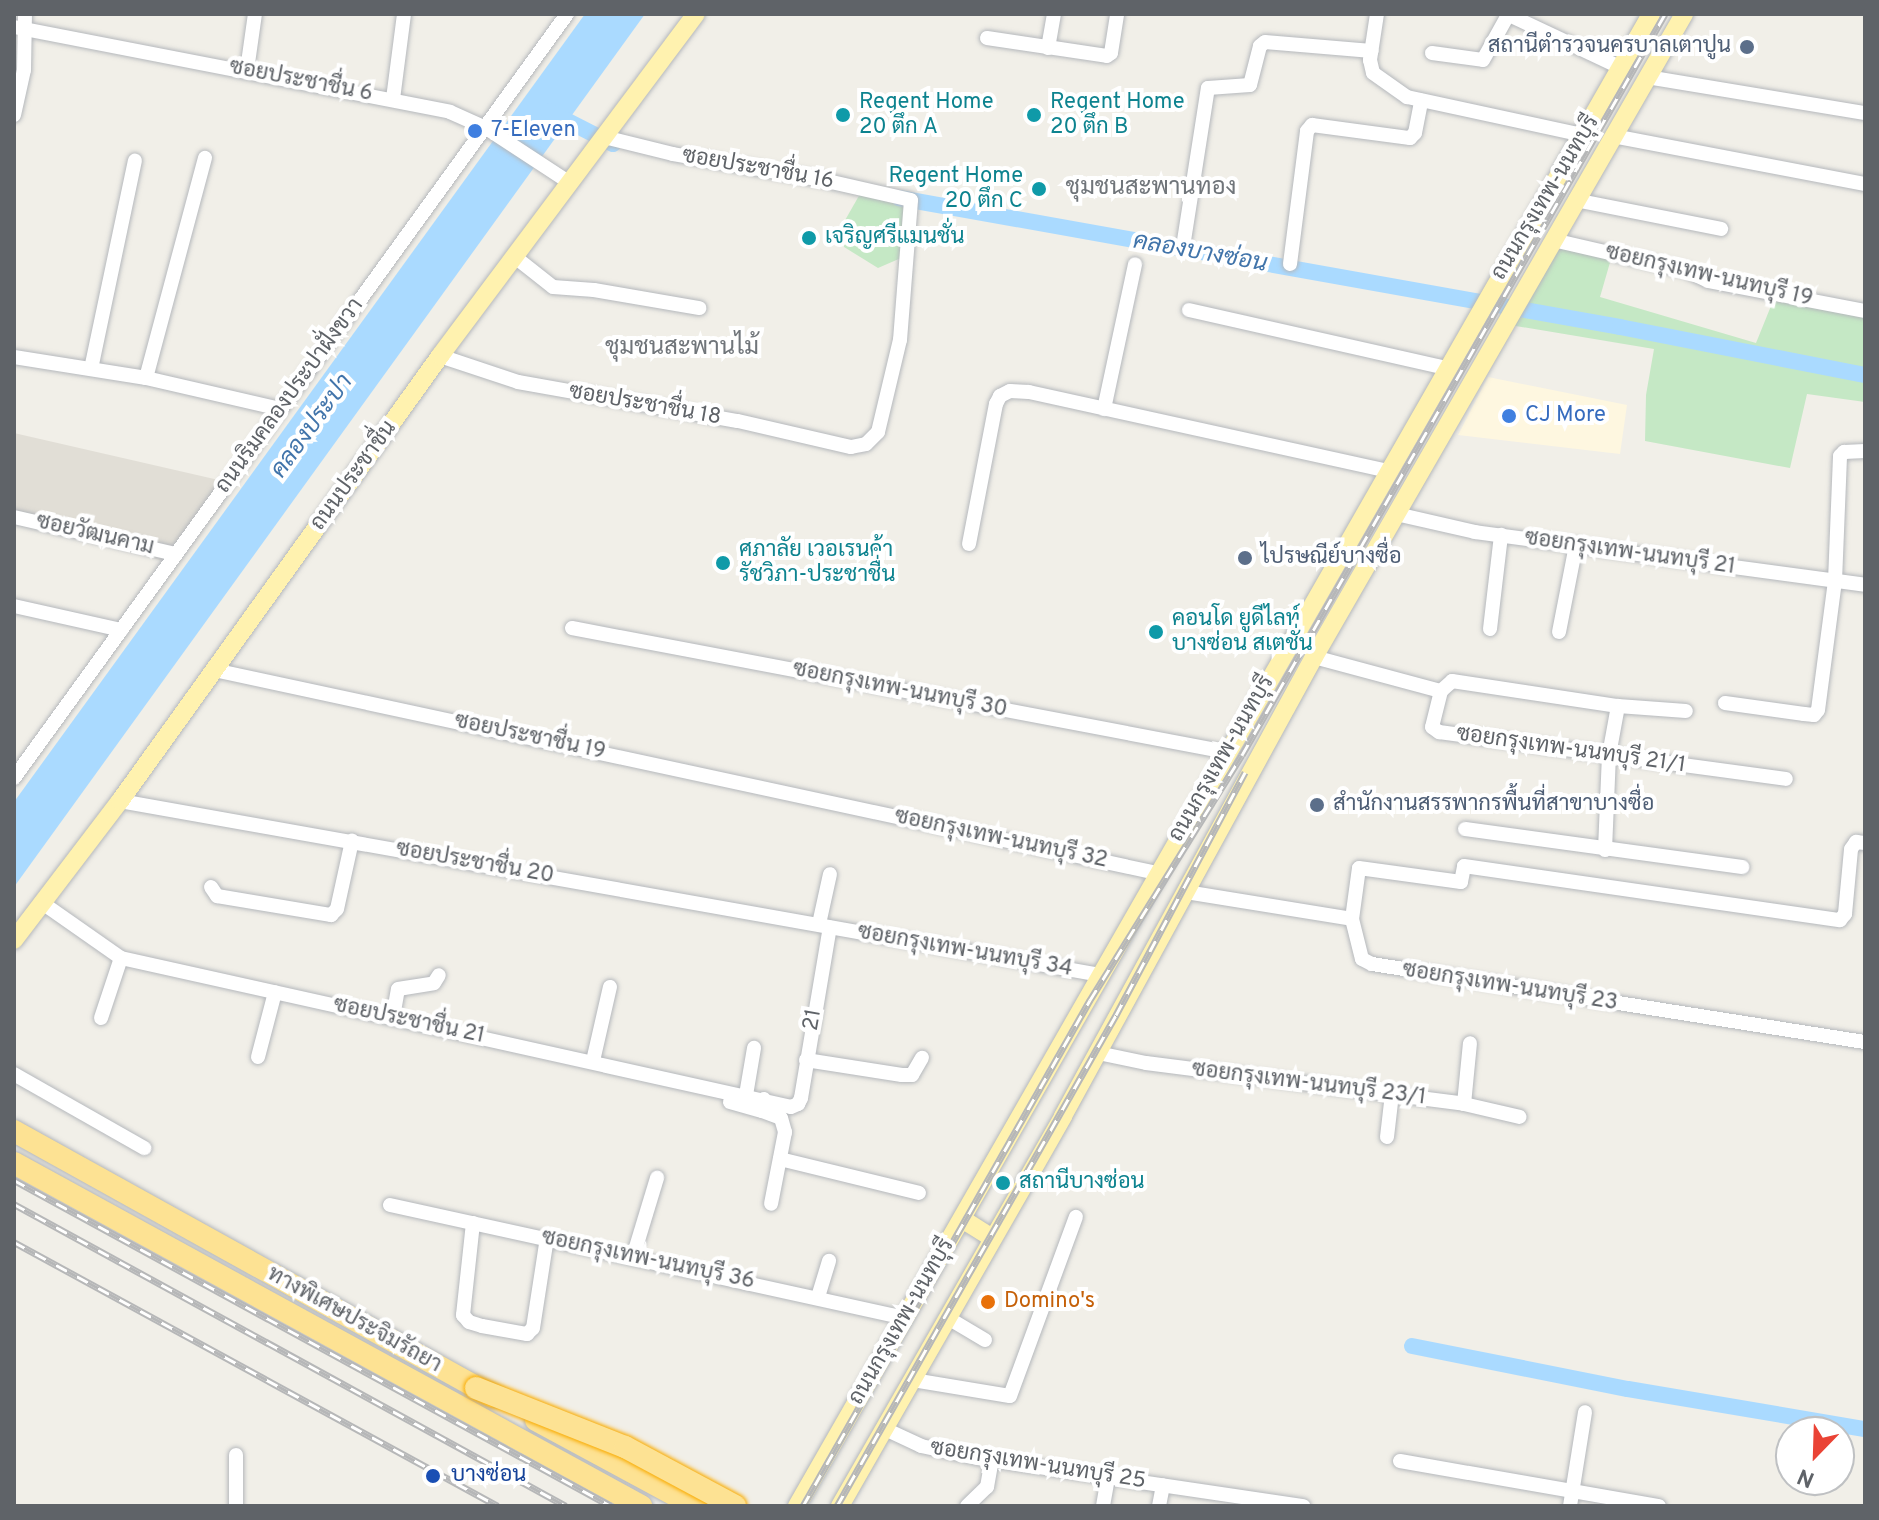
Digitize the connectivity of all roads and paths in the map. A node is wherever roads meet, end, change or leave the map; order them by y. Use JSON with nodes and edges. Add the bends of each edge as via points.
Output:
{"nodes":[{"id":1,"x":255,"y":14,"type":"edge"},
{"id":2,"x":404,"y":14,"type":"edge"},
{"id":3,"x":567,"y":14,"type":"edge"},
{"id":4,"x":696,"y":14,"type":"edge"},
{"id":5,"x":1054,"y":14,"type":"edge"},
{"id":6,"x":1117,"y":14,"type":"edge"},
{"id":7,"x":1377,"y":14,"type":"edge"},
{"id":8,"x":1651,"y":14,"type":"edge"},
{"id":9,"x":1684,"y":14,"type":"edge"},
{"id":10,"x":1507,"y":15,"type":"edge"},
{"id":11,"x":21,"y":23,"type":"edge"},
{"id":12,"x":987,"y":38,"type":"dead end"},
{"id":13,"x":1048,"y":48,"type":"junction"},
{"id":14,"x":1432,"y":53,"type":"dead end"},
{"id":15,"x":1371,"y":55,"type":"junction"},
{"id":16,"x":1622,"y":68,"type":"junction"},
{"id":17,"x":247,"y":70,"type":"junction"},
{"id":18,"x":1647,"y":77,"type":"junction"},
{"id":19,"x":393,"y":99,"type":"junction"},
{"id":20,"x":1421,"y":101,"type":"junction"},
{"id":21,"x":1865,"y":113,"type":"edge"},
{"id":22,"x":14,"y":115,"type":"edge"},
{"id":23,"x":491,"y":131,"type":"junction"},
{"id":24,"x":1583,"y":135,"type":"junction"},
{"id":25,"x":1613,"y":136,"type":"junction"},
{"id":26,"x":604,"y":137,"type":"junction"},
{"id":27,"x":205,"y":158,"type":"dead end"},
{"id":28,"x":135,"y":161,"type":"dead end"},
{"id":29,"x":570,"y":183,"type":"junction"},
{"id":30,"x":1865,"y":184,"type":"edge"},
{"id":31,"x":1575,"y":200,"type":"junction"},
{"id":32,"x":1721,"y":229,"type":"dead end"},
{"id":33,"x":1553,"y":240,"type":"junction"},
{"id":34,"x":1183,"y":247,"type":"dead end"},
{"id":35,"x":515,"y":257,"type":"junction"},
{"id":36,"x":1135,"y":264,"type":"dead end"},
{"id":37,"x":1290,"y":264,"type":"dead end"},
{"id":38,"x":699,"y":308,"type":"dead end"},
{"id":39,"x":1189,"y":310,"type":"dead end"},
{"id":40,"x":1865,"y":311,"type":"edge"},
{"id":41,"x":440,"y":356,"type":"junction"},
{"id":42,"x":14,"y":357,"type":"edge"},
{"id":43,"x":1447,"y":368,"type":"junction"},
{"id":44,"x":91,"y":369,"type":"junction"},
{"id":45,"x":146,"y":378,"type":"junction"},
{"id":46,"x":280,"y":409,"type":"junction"},
{"id":47,"x":1104,"y":409,"type":"junction"},
{"id":48,"x":851,"y":447,"type":"joint"},
{"id":49,"x":1865,"y":451,"type":"edge"},
{"id":50,"x":1389,"y":471,"type":"junction"},
{"id":51,"x":1396,"y":514,"type":"junction"},
{"id":52,"x":14,"y":517,"type":"edge"},
{"id":53,"x":1501,"y":535,"type":"junction"},
{"id":54,"x":969,"y":544,"type":"dead end"},
{"id":55,"x":1576,"y":545,"type":"junction"},
{"id":56,"x":176,"y":554,"type":"junction"},
{"id":57,"x":1835,"y":581,"type":"junction"},
{"id":58,"x":1865,"y":585,"type":"edge"},
{"id":59,"x":14,"y":606,"type":"edge"},
{"id":60,"x":572,"y":628,"type":"dead end"},
{"id":61,"x":1490,"y":629,"type":"dead end"},
{"id":62,"x":121,"y":630,"type":"junction"},
{"id":63,"x":1559,"y":632,"type":"dead end"},
{"id":64,"x":1314,"y":657,"type":"junction"},
{"id":65,"x":214,"y":670,"type":"junction"},
{"id":66,"x":1441,"y":691,"type":"junction"},
{"id":67,"x":1725,"y":703,"type":"dead end"},
{"id":68,"x":1618,"y":706,"type":"junction"},
{"id":69,"x":1686,"y":711,"type":"dead end"},
{"id":70,"x":1227,"y":752,"type":"junction"},
{"id":71,"x":1609,"y":755,"type":"junction"},
{"id":72,"x":1256,"y":765,"type":"junction"},
{"id":73,"x":14,"y":778,"type":"edge"},
{"id":74,"x":1786,"y":779,"type":"dead end"},
{"id":75,"x":120,"y":801,"type":"junction"},
{"id":76,"x":846,"y":805,"type":"joint"},
{"id":77,"x":1465,"y":829,"type":"dead end"},
{"id":78,"x":352,"y":841,"type":"junction"},
{"id":79,"x":1865,"y":843,"type":"edge"},
{"id":80,"x":1605,"y":850,"type":"junction"},
{"id":81,"x":1742,"y":867,"type":"dead end"},
{"id":82,"x":1157,"y":873,"type":"junction"},
{"id":83,"x":830,"y":874,"type":"dead end"},
{"id":84,"x":211,"y":887,"type":"dead end"},
{"id":85,"x":1186,"y":892,"type":"junction"},
{"id":86,"x":41,"y":902,"type":"junction"},
{"id":87,"x":1352,"y":919,"type":"junction"},
{"id":88,"x":825,"y":926,"type":"junction"},
{"id":89,"x":14,"y":940,"type":"edge"},
{"id":90,"x":121,"y":958,"type":"junction"},
{"id":91,"x":439,"y":975,"type":"dead end"},
{"id":92,"x":1100,"y":975,"type":"junction"},
{"id":93,"x":610,"y":987,"type":"dead end"},
{"id":94,"x":275,"y":992,"type":"junction"},
{"id":95,"x":393,"y":1017,"type":"junction"},
{"id":96,"x":101,"y":1018,"type":"dead end"},
{"id":97,"x":1865,"y":1042,"type":"edge"},
{"id":98,"x":1470,"y":1043,"type":"dead end"},
{"id":99,"x":754,"y":1048,"type":"dead end"},
{"id":100,"x":1098,"y":1053,"type":"junction"},
{"id":101,"x":258,"y":1057,"type":"dead end"},
{"id":102,"x":922,"y":1058,"type":"dead end"},
{"id":103,"x":806,"y":1060,"type":"junction"},
{"id":104,"x":593,"y":1061,"type":"junction"},
{"id":105,"x":14,"y":1074,"type":"edge"},
{"id":106,"x":1392,"y":1094,"type":"junction"},
{"id":107,"x":746,"y":1095,"type":"junction"},
{"id":108,"x":730,"y":1102,"type":"dead end"},
{"id":109,"x":1464,"y":1104,"type":"junction"},
{"id":110,"x":763,"y":1105,"type":"junction"},
{"id":111,"x":791,"y":1107,"type":"joint"},
{"id":112,"x":1520,"y":1117,"type":"dead end"},
{"id":113,"x":14,"y":1121,"type":"edge"},
{"id":114,"x":14,"y":1131,"type":"edge"},
{"id":115,"x":1387,"y":1137,"type":"dead end"},
{"id":116,"x":144,"y":1148,"type":"dead end"},
{"id":117,"x":780,"y":1159,"type":"junction"},
{"id":118,"x":14,"y":1163,"type":"edge"},
{"id":119,"x":657,"y":1178,"type":"dead end"},
{"id":120,"x":919,"y":1193,"type":"dead end"},
{"id":121,"x":771,"y":1204,"type":"dead end"},
{"id":122,"x":390,"y":1205,"type":"dead end"},
{"id":123,"x":1076,"y":1217,"type":"dead end"},
{"id":124,"x":962,"y":1219,"type":"junction"},
{"id":125,"x":473,"y":1223,"type":"junction"},
{"id":126,"x":547,"y":1238,"type":"junction"},
{"id":127,"x":993,"y":1238,"type":"junction"},
{"id":128,"x":633,"y":1257,"type":"junction"},
{"id":129,"x":829,"y":1261,"type":"dead end"},
{"id":130,"x":818,"y":1297,"type":"junction"},
{"id":131,"x":905,"y":1318,"type":"junction"},
{"id":132,"x":948,"y":1318,"type":"junction"},
{"id":133,"x":985,"y":1340,"type":"dead end"},
{"id":134,"x":913,"y":1380,"type":"junction"},
{"id":135,"x":476,"y":1388,"type":"junction"},
{"id":136,"x":1585,"y":1412,"type":"dead end"},
{"id":137,"x":885,"y":1429,"type":"junction"},
{"id":138,"x":236,"y":1455,"type":"dead end"},
{"id":139,"x":992,"y":1460,"type":"junction"},
{"id":140,"x":1400,"y":1461,"type":"dead end"},
{"id":141,"x":1108,"y":1477,"type":"junction"},
{"id":142,"x":1163,"y":1485,"type":"junction"},
{"id":143,"x":1571,"y":1498,"type":"edge"},
{"id":144,"x":1216,"y":1500,"type":"edge"},
{"id":145,"x":1274,"y":1504,"type":"edge"},
{"id":146,"x":236,"y":1506,"type":"edge"},
{"id":147,"x":641,"y":1506,"type":"edge"},
{"id":148,"x":695,"y":1506,"type":"edge"},
{"id":149,"x":715,"y":1506,"type":"edge"},
{"id":150,"x":735,"y":1506,"type":"edge"},
{"id":151,"x":797,"y":1506,"type":"edge"},
{"id":152,"x":840,"y":1506,"type":"edge"},
{"id":153,"x":967,"y":1506,"type":"edge"},
{"id":154,"x":1103,"y":1506,"type":"edge"},
{"id":155,"x":1159,"y":1506,"type":"edge"},
{"id":156,"x":1303,"y":1506,"type":"edge"},
{"id":157,"x":1659,"y":1506,"type":"edge"}],
"edges":[{"from":1,"to":17,"type":"street"},
{"from":2,"to":19,"type":"street"},
{"from":3,"to":23,"type":"street","name":"ถนนริมคลองประปาฝั่งขวา"},
{"from":4,"to":26,"type":"main road","name":"ถนนประชาชื่น"},
{"from":5,"to":13,"type":"street"},
{"from":6,"to":13,"type":"street","via":[[1107,56]]},
{"from":7,"to":15,"type":"street"},
{"from":8,"to":16,"type":"main road","name":"ถนนกรุงเทพ-นนทบุรี"},
{"from":9,"to":18,"type":"main road","name":"ถนนกรุงเทพ-นนทบุรี"},
{"from":10,"to":14,"type":"street","via":[[1483,60]]},
{"from":10,"to":16,"type":"street"},
{"from":11,"to":17,"type":"street","name":"ซอยประชาชื่น 6"},
{"from":11,"to":22,"type":"street","via":[[24,70]]},
{"from":12,"to":13,"type":"street"},
{"from":15,"to":20,"type":"street","via":[[1373,73]]},
{"from":15,"to":34,"type":"street","via":[[1265,42],[1250,85],[1208,88]]},
{"from":16,"to":18,"type":"main road"},
{"from":16,"to":24,"type":"main road","name":"ถนนกรุงเทพ-นนทบุรี"},
{"from":17,"to":19,"type":"street","name":"ซอยประชาชื่น 6"},
{"from":18,"to":21,"type":"street"},
{"from":18,"to":25,"type":"main road","name":"ถนนกรุงเทพ-นนทบุรี"},
{"from":19,"to":23,"type":"street","name":"ซอยประชาชื่น 6","via":[[450,112]]},
{"from":20,"to":24,"type":"street"},
{"from":20,"to":37,"type":"street","via":[[1410,138],[1312,125],[1307,131]]},
{"from":23,"to":29,"type":"street","name":"ซอยประชาชื่น 6"},
{"from":23,"to":46,"type":"street","name":"ถนนริมคลองประปาฝั่งขวา"},
{"from":24,"to":43,"type":"main road","name":"ถนนกรุงเทพ-นนทบุรี"},
{"from":25,"to":30,"type":"street"},
{"from":25,"to":31,"type":"main road","name":"ถนนกรุงเทพ-นนทบุรี"},
{"from":26,"to":29,"type":"main road","name":"ถนนประชาชื่น"},
{"from":26,"to":48,"type":"street","name":"ซอยประชาชื่น 16","via":[[911,200],[900,340],[878,432],[866,444]]},
{"from":27,"to":45,"type":"street"},
{"from":28,"to":44,"type":"street"},
{"from":29,"to":35,"type":"main road","name":"ถนนประชาชื่น"},
{"from":31,"to":32,"type":"street"},
{"from":31,"to":33,"type":"main road","name":"ถนนกรุงเทพ-นนทบุรี"},
{"from":33,"to":40,"type":"street","name":"ซอยกรุงเทพ-นนทบุรี 19","via":[[1687,271],[1708,281]]},
{"from":33,"to":51,"type":"main road","name":"ถนนกรุงเทพ-นนทบุรี"},
{"from":35,"to":38,"type":"street","via":[[553,287]]},
{"from":35,"to":41,"type":"main road","name":"ถนนประชาชื่น"},
{"from":36,"to":47,"type":"street"},
{"from":39,"to":43,"type":"street"},
{"from":41,"to":48,"type":"street","name":"ซอยประชาชื่น 18","via":[[518,382]]},
{"from":41,"to":65,"type":"main road","name":"ถนนประชาชื่น"},
{"from":42,"to":44,"type":"street"},
{"from":43,"to":50,"type":"main road","name":"ถนนกรุงเทพ-นนทบุรี"},
{"from":44,"to":45,"type":"street"},
{"from":45,"to":46,"type":"street"},
{"from":46,"to":56,"type":"street","name":"ถนนริมคลองประปาฝั่งขวา"},
{"from":47,"to":50,"type":"street"},
{"from":47,"to":54,"type":"street","via":[[1029,392],[1000,396]]},
{"from":49,"to":57,"type":"street","via":[[1840,456]]},
{"from":50,"to":70,"type":"main road","name":"ถนนกรุงเทพ-นนทบุรี"},
{"from":51,"to":53,"type":"street","name":"ซอยกรุงเทพ-นนทบุรี 21"},
{"from":51,"to":64,"type":"main road","name":"ถนนกรุงเทพ-นนทบุรี"},
{"from":52,"to":56,"type":"street","name":"ซอยวัฒนคาม"},
{"from":53,"to":55,"type":"street","name":"ซอยกรุงเทพ-นนทบุรี 21"},
{"from":53,"to":61,"type":"street"},
{"from":55,"to":57,"type":"street","name":"ซอยกรุงเทพ-นนทบุรี 21"},
{"from":55,"to":63,"type":"street"},
{"from":56,"to":62,"type":"street","name":"ถนนริมคลองประปาฝั่งขวา"},
{"from":57,"to":58,"type":"street","name":"ซอยกรุงเทพ-นนทบุรี 21"},
{"from":57,"to":67,"type":"street","via":[[1814,715]]},
{"from":59,"to":62,"type":"street"},
{"from":60,"to":70,"type":"street","name":"ซอยกรุงเทพ-นนทบุรี 30"},
{"from":62,"to":73,"type":"street","name":"ถนนริมคลองประปาฝั่งขวา"},
{"from":64,"to":66,"type":"street"},
{"from":64,"to":72,"type":"main road","name":"ถนนกรุงเทพ-นนทบุรี"},
{"from":65,"to":75,"type":"main road","name":"ถนนประชาชื่น"},
{"from":65,"to":76,"type":"street","name":"ซอยประชาชื่น 19"},
{"from":66,"to":68,"type":"street","via":[[1452,681]]},
{"from":66,"to":71,"type":"street","name":"ซอยกรุงเทพ-นนทบุรี 21/1","via":[[1432,727],[1439,732]]},
{"from":68,"to":69,"type":"street"},
{"from":68,"to":71,"type":"street"},
{"from":70,"to":72,"type":"main road"},
{"from":70,"to":82,"type":"main road","name":"ถนนกรุงเทพ-นนทบุรี"},
{"from":71,"to":74,"type":"street","name":"ซอยกรุงเทพ-นนทบุรี 21/1"},
{"from":71,"to":80,"type":"street"},
{"from":72,"to":85,"type":"main road","name":"ถนนกรุงเทพ-นนทบุรี"},
{"from":75,"to":78,"type":"street","name":"ซอยประชาชื่น 20"},
{"from":75,"to":86,"type":"main road","name":"ถนนประชาชื่น"},
{"from":76,"to":82,"type":"street","name":"ซอยกรุงเทพ-นนทบุรี 32"},
{"from":77,"to":80,"type":"street"},
{"from":78,"to":84,"type":"street","via":[[337,909],[331,915],[217,896]]},
{"from":78,"to":88,"type":"street","name":"ซอยประชาชื่น 20"},
{"from":79,"to":87,"type":"street","via":[[1856,842],[1851,849],[1845,914],[1840,920],[1464,866],[1461,882],[1359,868]]},
{"from":80,"to":81,"type":"street"},
{"from":82,"to":92,"type":"main road","name":"ถนนกรุงเทพ-นนทบุรี"},
{"from":83,"to":88,"type":"street","name":"21"},
{"from":85,"to":87,"type":"street"},
{"from":85,"to":100,"type":"main road","name":"ถนนกรุงเทพ-นนทบุรี"},
{"from":86,"to":89,"type":"main road","name":"ถนนประชาชื่น"},
{"from":86,"to":90,"type":"street","name":"ซอยประชาชื่น 21"},
{"from":87,"to":97,"type":"street","name":"ซอยกรุงเทพ-นนทบุรี 23","via":[[1362,959],[1372,964]]},
{"from":88,"to":92,"type":"street","name":"ซอยกรุงเทพ-นนทบุรี 34"},
{"from":88,"to":103,"type":"street","name":"21"},
{"from":90,"to":94,"type":"street","name":"ซอยประชาชื่น 21"},
{"from":90,"to":96,"type":"street"},
{"from":91,"to":95,"type":"street","via":[[434,983],[398,989]]},
{"from":92,"to":124,"type":"main road","name":"ถนนกรุงเทพ-นนทบุรี"},
{"from":93,"to":104,"type":"street"},
{"from":94,"to":95,"type":"street","name":"ซอยประชาชื่น 21"},
{"from":94,"to":101,"type":"street"},
{"from":95,"to":104,"type":"street","name":"ซอยประชาชื่น 21"},
{"from":98,"to":109,"type":"street"},
{"from":99,"to":107,"type":"street"},
{"from":100,"to":106,"type":"street","name":"ซอยกรุงเทพ-นนทบุรี 23/1"},
{"from":100,"to":127,"type":"main road","name":"ถนนกรุงเทพ-นนทบุรี"},
{"from":102,"to":103,"type":"street","via":[[912,1075]]},
{"from":103,"to":111,"type":"street","name":"21","via":[[801,1098]]},
{"from":104,"to":107,"type":"street","name":"ซอยประชาชื่น 21"},
{"from":105,"to":116,"type":"street"},
{"from":106,"to":109,"type":"street","name":"ซอยกรุงเทพ-นนทบุรี 23/1"},
{"from":106,"to":115,"type":"street"},
{"from":107,"to":110,"type":"street","name":"ซอยประชาชื่น 21"},
{"from":108,"to":110,"type":"street"},
{"from":109,"to":112,"type":"street","name":"ซอยกรุงเทพ-นนทบุรี 23/1"},
{"from":110,"to":111,"type":"street","name":"ซอยประชาชื่น 21"},
{"from":110,"to":117,"type":"street","via":[[783,1122]]},
{"from":113,"to":149,"type":"street"},
{"from":114,"to":135,"type":"highway","name":"ทางพิเศษประจิมรัถยา"},
{"from":117,"to":120,"type":"street"},
{"from":117,"to":121,"type":"street"},
{"from":118,"to":147,"type":"highway","name":"ทางพิเศษประจิมรัถยา"},
{"from":119,"to":128,"type":"street"},
{"from":122,"to":125,"type":"street","name":"ซอยกรุงเทพ-นนทบุรี 36"},
{"from":123,"to":134,"type":"street","via":[[1010,1396]]},
{"from":124,"to":127,"type":"main road"},
{"from":124,"to":131,"type":"main road","name":"ถนนกรุงเทพ-นนทบุรี"},
{"from":125,"to":126,"type":"street","name":"ซอยกรุงเทพ-นนทบุรี 36"},
{"from":125,"to":126,"type":"street","via":[[463,1315],[482,1326],[527,1334],[533,1328]]},
{"from":126,"to":128,"type":"street","name":"ซอยกรุงเทพ-นนทบุรี 36"},
{"from":127,"to":132,"type":"main road","name":"ถนนกรุงเทพ-นนทบุรี"},
{"from":128,"to":130,"type":"street","name":"ซอยกรุงเทพ-นนทบุรี 36"},
{"from":129,"to":130,"type":"street"},
{"from":130,"to":131,"type":"street","name":"ซอยกรุงเทพ-นนทบุรี 36"},
{"from":131,"to":151,"type":"main road","name":"ถนนกรุงเทพ-นนทบุรี"},
{"from":132,"to":133,"type":"street"},
{"from":132,"to":134,"type":"main road","name":"ถนนกรุงเทพ-นนทบุรี"},
{"from":134,"to":137,"type":"main road","name":"ถนนกรุงเทพ-นนทบุรี"},
{"from":135,"to":148,"type":"highway","name":"ทางพิเศษประจิมรัถยา","bridge":true},
{"from":135,"to":150,"type":"highway","bridge":true,"via":[[625,1447]]},
{"from":136,"to":143,"type":"street"},
{"from":137,"to":139,"type":"street","name":"ซอยกรุงเทพ-นนทบุรี 25","via":[[921,1446]]},
{"from":137,"to":152,"type":"main road","name":"ถนนกรุงเทพ-นนทบุรี"},
{"from":138,"to":146,"type":"street"},
{"from":139,"to":141,"type":"street","name":"ซอยกรุงเทพ-นนทบุรี 25"},
{"from":139,"to":153,"type":"street","via":[[987,1487]]},
{"from":140,"to":143,"type":"street"},
{"from":141,"to":142,"type":"street","name":"ซอยกรุงเทพ-นนทบุรี 25"},
{"from":141,"to":154,"type":"street"},
{"from":142,"to":144,"type":"street","name":"ซอยกรุงเทพ-นนทบุรี 25"},
{"from":142,"to":155,"type":"street"},
{"from":143,"to":157,"type":"street"},
{"from":144,"to":145,"type":"street","name":"ซอยกรุงเทพ-นนทบุรี 25","via":[[1241,1497]]},
{"from":145,"to":156,"type":"street","name":"ซอยกรุงเทพ-นนทบุรี 25"}]}
